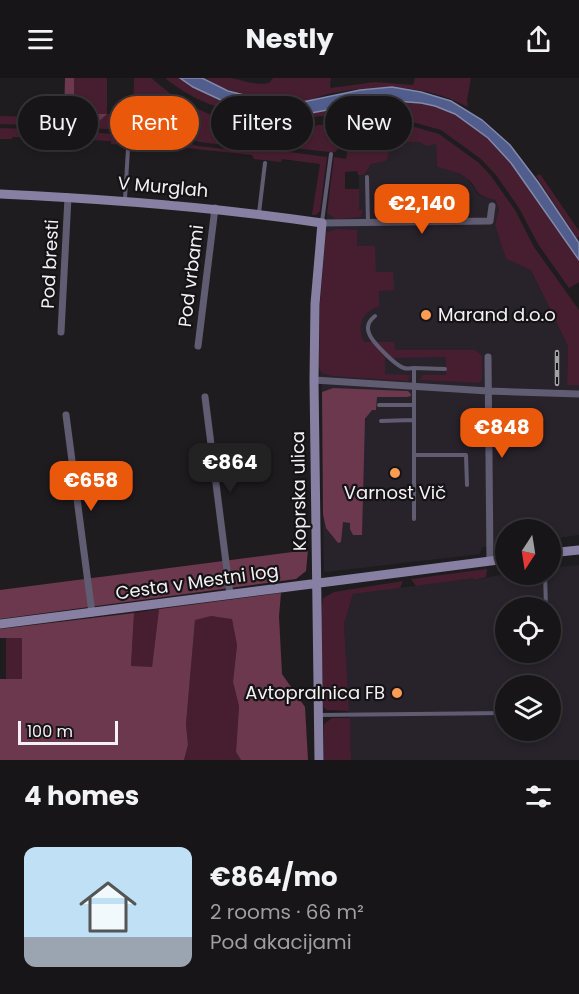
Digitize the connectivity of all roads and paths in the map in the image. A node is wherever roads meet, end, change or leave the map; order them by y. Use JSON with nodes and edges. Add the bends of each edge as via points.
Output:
{"nodes":[{"id":1,"x":128,"y":150,"type":"edge"},
{"id":2,"x":331,"y":154,"type":"dead end"},
{"id":3,"x":266,"y":163,"type":"dead end"},
{"id":4,"x":367,"y":177,"type":"dead end"},
{"id":5,"x":0,"y":194,"type":"edge"},
{"id":6,"x":68,"y":197,"type":"junction"},
{"id":7,"x":124,"y":200,"type":"junction"},
{"id":8,"x":492,"y":206,"type":"dead end"},
{"id":9,"x":214,"y":208,"type":"junction"},
{"id":10,"x":259,"y":213,"type":"junction"},
{"id":11,"x":322,"y":223,"type":"junction"},
{"id":12,"x":368,"y":223,"type":"junction"},
{"id":13,"x":375,"y":316,"type":"dead end"},
{"id":14,"x":62,"y":332,"type":"dead end"},
{"id":15,"x":198,"y":346,"type":"dead end"},
{"id":16,"x":488,"y":357,"type":"dead end"},
{"id":17,"x":414,"y":368,"type":"junction"},
{"id":18,"x":444,"y":369,"type":"dead end"},
{"id":19,"x":314,"y":380,"type":"junction"},
{"id":20,"x":414,"y":386,"type":"junction"},
{"id":21,"x":488,"y":391,"type":"junction"},
{"id":22,"x":579,"y":394,"type":"edge"},
{"id":23,"x":205,"y":396,"type":"dead end"},
{"id":24,"x":379,"y":405,"type":"dead end"},
{"id":25,"x":413,"y":405,"type":"junction"},
{"id":26,"x":66,"y":415,"type":"dead end"},
{"id":27,"x":413,"y":420,"type":"junction"},
{"id":28,"x":381,"y":421,"type":"dead end"},
{"id":29,"x":414,"y":455,"type":"junction"},
{"id":30,"x":467,"y":484,"type":"dead end"},
{"id":31,"x":414,"y":519,"type":"dead end"},
{"id":32,"x":579,"y":550,"type":"edge"},
{"id":33,"x":561,"y":552,"type":"edge"},
{"id":34,"x":495,"y":560,"type":"edge"},
{"id":35,"x":490,"y":561,"type":"junction"},
{"id":36,"x":316,"y":583,"type":"junction"},
{"id":37,"x":230,"y":594,"type":"junction"},
{"id":38,"x":92,"y":613,"type":"junction"},
{"id":39,"x":0,"y":624,"type":"edge"},
{"id":40,"x":495,"y":713,"type":"edge"},
{"id":41,"x":318,"y":715,"type":"junction"},
{"id":42,"x":319,"y":760,"type":"edge"}],
"edges":[{"from":1,"to":7,"type":"lane"},
{"from":2,"to":11,"type":"lane","name":"Koprska ulica"},
{"from":3,"to":10,"type":"lane"},
{"from":4,"to":12,"type":"lane"},
{"from":5,"to":6,"type":"street","name":"V Murglah"},
{"from":6,"to":7,"type":"street","name":"V Murglah"},
{"from":6,"to":14,"type":"street","name":"Pod bresti"},
{"from":7,"to":9,"type":"street","name":"V Murglah"},
{"from":8,"to":12,"type":"street","via":[[490,221]]},
{"from":9,"to":10,"type":"street","name":"V Murglah"},
{"from":9,"to":15,"type":"street","name":"Pod vrbami"},
{"from":10,"to":11,"type":"street","name":"V Murglah"},
{"from":11,"to":12,"type":"street"},
{"from":11,"to":19,"type":"street","name":"Koprska ulica"},
{"from":13,"to":17,"type":"lane","via":[[368,326],[372,339],[403,368]]},
{"from":16,"to":21,"type":"street"},
{"from":17,"to":18,"type":"lane"},
{"from":17,"to":20,"type":"lane"},
{"from":19,"to":20,"type":"street"},
{"from":19,"to":36,"type":"street","name":"Koprska ulica"},
{"from":20,"to":21,"type":"street"},
{"from":20,"to":25,"type":"lane"},
{"from":21,"to":22,"type":"street"},
{"from":21,"to":35,"type":"street"},
{"from":23,"to":37,"type":"street"},
{"from":24,"to":25,"type":"lane"},
{"from":25,"to":27,"type":"lane"},
{"from":26,"to":38,"type":"street"},
{"from":27,"to":28,"type":"lane"},
{"from":27,"to":29,"type":"lane"},
{"from":29,"to":30,"type":"lane","via":[[466,455]]},
{"from":29,"to":31,"type":"lane"},
{"from":32,"to":33,"type":"street"},
{"from":34,"to":35,"type":"street","name":"Cesta v Mestni log"},
{"from":35,"to":36,"type":"street","name":"Cesta v Mestni log"},
{"from":36,"to":37,"type":"street","name":"Cesta v Mestni log"},
{"from":36,"to":41,"type":"street","name":"Koprska ulica"},
{"from":37,"to":38,"type":"street","name":"Cesta v Mestni log"},
{"from":38,"to":39,"type":"street","name":"Cesta v Mestni log"},
{"from":40,"to":41,"type":"lane"},
{"from":41,"to":42,"type":"street","name":"Koprska ulica"}]}
